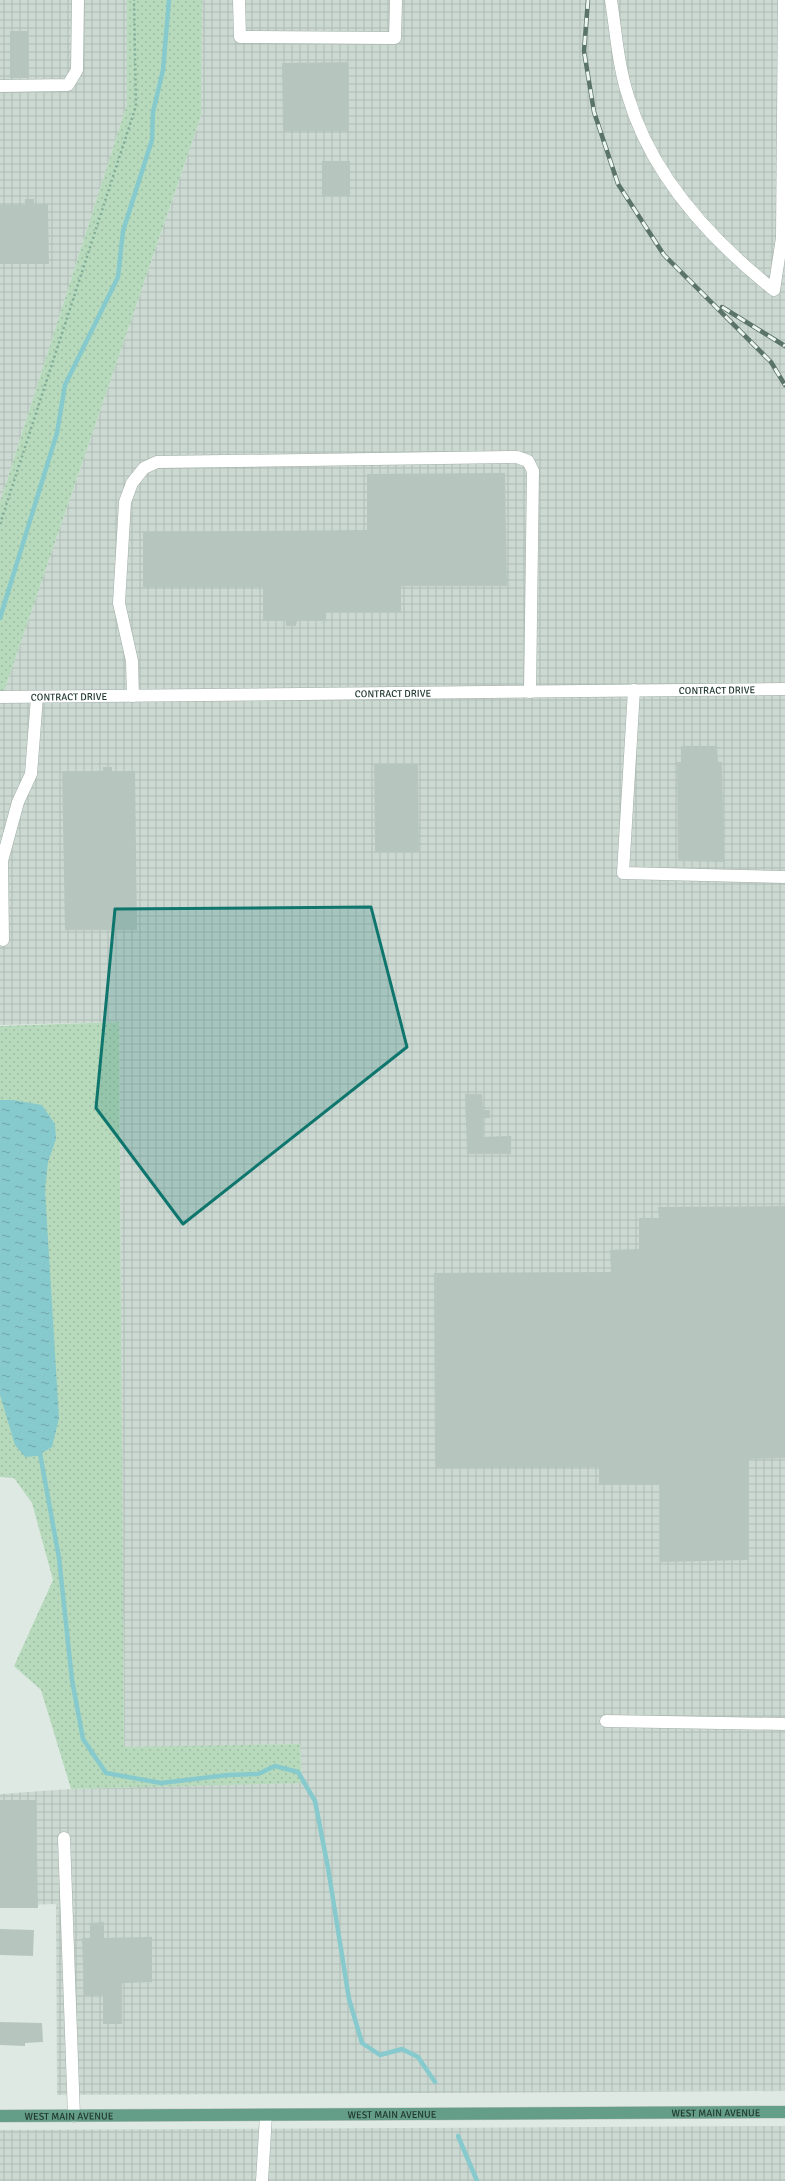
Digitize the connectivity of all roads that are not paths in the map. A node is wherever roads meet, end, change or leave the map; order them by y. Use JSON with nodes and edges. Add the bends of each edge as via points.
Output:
{"nodes":[{"id":1,"x":78,"y":0,"type":"edge"},
{"id":2,"x":239,"y":0,"type":"edge"},
{"id":3,"x":396,"y":0,"type":"edge"},
{"id":4,"x":611,"y":0,"type":"edge"},
{"id":5,"x":784,"y":0,"type":"edge"},
{"id":6,"x":0,"y":86,"type":"edge"},
{"id":7,"x":785,"y":689,"type":"edge"},
{"id":8,"x":634,"y":690,"type":"junction"},
{"id":9,"x":530,"y":692,"type":"junction"},
{"id":10,"x":133,"y":696,"type":"junction"},
{"id":11,"x":0,"y":697,"type":"edge"},
{"id":12,"x":37,"y":697,"type":"junction"},
{"id":13,"x":785,"y":877,"type":"edge"},
{"id":14,"x":3,"y":940,"type":"dead end"},
{"id":15,"x":606,"y":1721,"type":"dead end"},
{"id":16,"x":785,"y":1724,"type":"edge"},
{"id":17,"x":64,"y":1838,"type":"dead end"},
{"id":18,"x":785,"y":2112,"type":"edge"},
{"id":19,"x":266,"y":2115,"type":"junction"},
{"id":20,"x":0,"y":2116,"type":"edge"},
{"id":21,"x":74,"y":2116,"type":"junction"},
{"id":22,"x":262,"y":2181,"type":"edge"}],
"edges":[{"from":1,"to":6,"type":"street","via":[[77,70],[68,85]]},
{"from":2,"to":3,"type":"street","via":[[240,37],[335,39],[395,38]]},
{"from":4,"to":5,"type":"street","via":[[619,62],[628,97],[649,149],[676,190],[713,236],[774,290],[782,238]]},
{"from":7,"to":8,"type":"street","name":"CONTRACT DRIVE"},
{"from":8,"to":9,"type":"street","name":"CONTRACT DRIVE"},
{"from":8,"to":13,"type":"street","via":[[622,873]]},
{"from":9,"to":10,"type":"street","name":"CONTRACT DRIVE"},
{"from":9,"to":10,"type":"street","via":[[533,471],[528,461],[517,457],[157,462],[144,468],[132,483],[125,502],[119,603],[132,661]]},
{"from":10,"to":12,"type":"street","name":"CONTRACT DRIVE"},
{"from":11,"to":12,"type":"street","name":"CONTRACT DRIVE"},
{"from":12,"to":14,"type":"street","via":[[31,774],[18,802],[2,861]]},
{"from":15,"to":16,"type":"street"},
{"from":17,"to":21,"type":"street"},
{"from":18,"to":19,"type":"main road","name":"WEST MAIN AVENUE"},
{"from":19,"to":21,"type":"main road","name":"WEST MAIN AVENUE"},
{"from":19,"to":22,"type":"street"},
{"from":20,"to":21,"type":"main road","name":"WEST MAIN AVENUE"}]}
